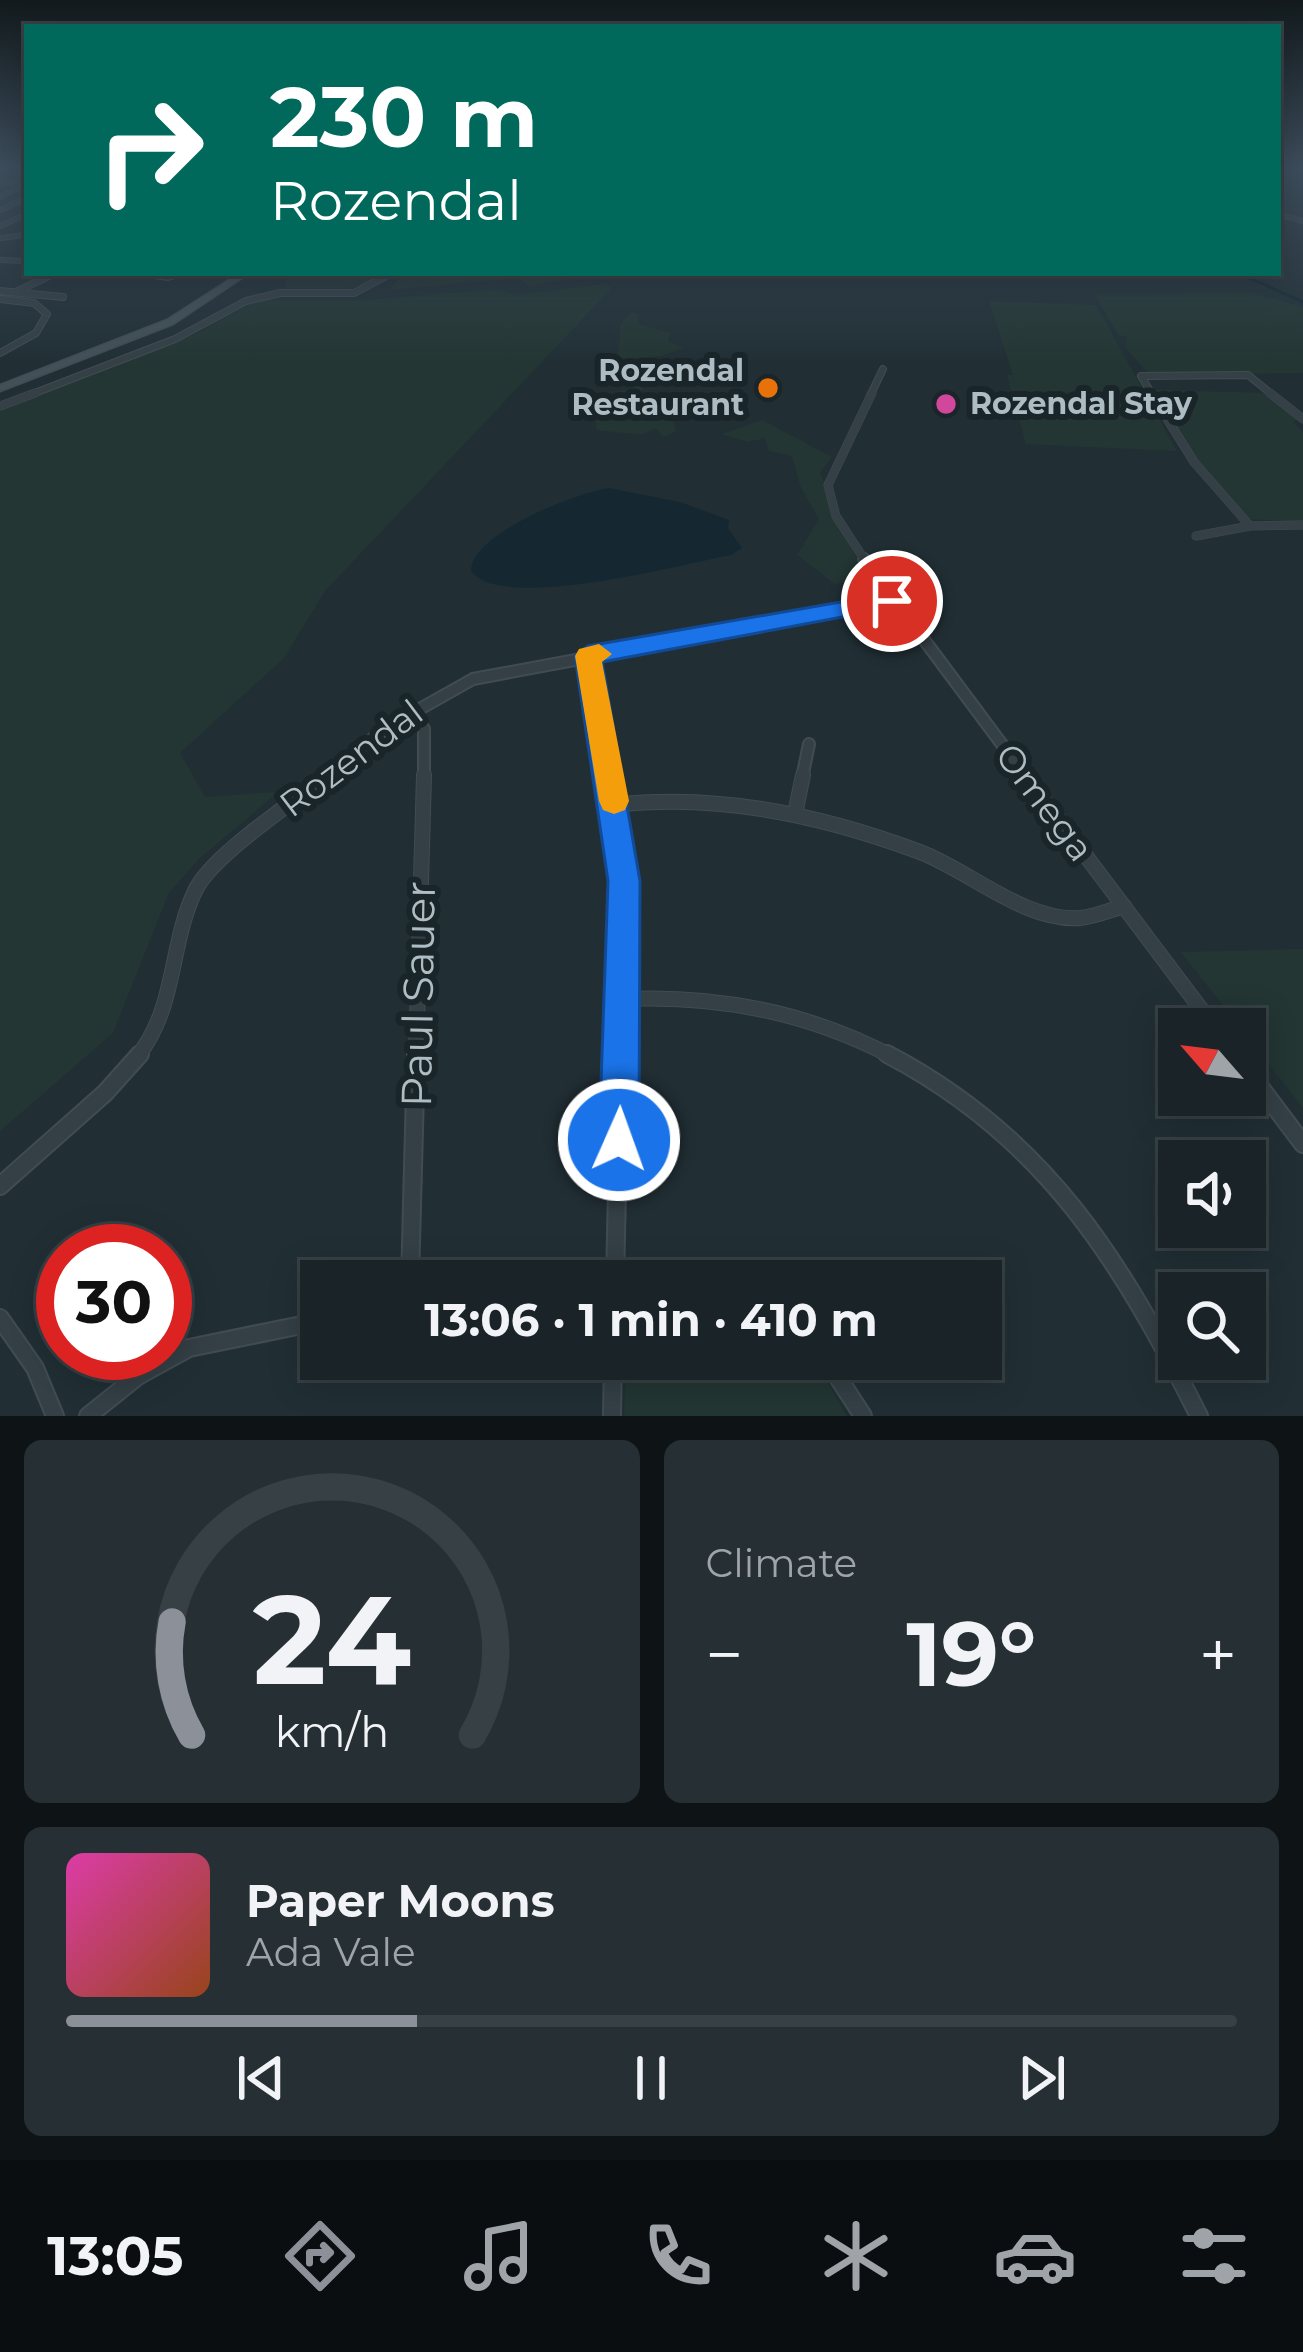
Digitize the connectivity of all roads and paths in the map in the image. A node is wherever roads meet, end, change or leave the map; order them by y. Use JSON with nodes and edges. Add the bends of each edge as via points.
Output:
{"nodes":[{"id":1,"x":49,"y":276,"type":"edge"},
{"id":2,"x":239,"y":276,"type":"edge"},
{"id":3,"x":386,"y":276,"type":"edge"},
{"id":4,"x":15,"y":293,"type":"junction"},
{"id":5,"x":0,"y":295,"type":"edge"},
{"id":6,"x":63,"y":297,"type":"dead end"},
{"id":7,"x":0,"y":353,"type":"edge"},
{"id":8,"x":883,"y":369,"type":"dead end"},
{"id":9,"x":0,"y":388,"type":"edge"},
{"id":10,"x":0,"y":406,"type":"edge"},
{"id":11,"x":1303,"y":418,"type":"edge"},
{"id":12,"x":1303,"y":525,"type":"edge"},
{"id":13,"x":1250,"y":526,"type":"junction"},
{"id":14,"x":1196,"y":536,"type":"dead end"},
{"id":15,"x":892,"y":601,"type":"junction"},
{"id":16,"x":588,"y":656,"type":"junction"},
{"id":17,"x":412,"y":710,"type":"junction"},
{"id":18,"x":809,"y":744,"type":"dead end"},
{"id":19,"x":615,"y":805,"type":"junction"},
{"id":20,"x":795,"y":814,"type":"junction"},
{"id":21,"x":1124,"y":906,"type":"junction"},
{"id":22,"x":623,"y":999,"type":"junction"},
{"id":23,"x":1200,"y":1008,"type":"edge"},
{"id":24,"x":1266,"y":1095,"type":"edge"},
{"id":25,"x":1303,"y":1144,"type":"edge"},
{"id":26,"x":0,"y":1186,"type":"edge"},
{"id":27,"x":411,"y":1260,"type":"edge"},
{"id":28,"x":616,"y":1260,"type":"edge"},
{"id":29,"x":0,"y":1318,"type":"edge"},
{"id":30,"x":300,"y":1325,"type":"edge"},
{"id":31,"x":613,"y":1380,"type":"edge"},
{"id":32,"x":840,"y":1380,"type":"edge"},
{"id":33,"x":55,"y":1416,"type":"edge"},
{"id":34,"x":88,"y":1416,"type":"edge"},
{"id":35,"x":612,"y":1416,"type":"edge"},
{"id":36,"x":863,"y":1416,"type":"edge"},
{"id":37,"x":1199,"y":1416,"type":"edge"}],
"edges":[{"from":1,"to":4,"type":"street"},
{"from":2,"to":9,"type":"main road","via":[[170,322]]},
{"from":3,"to":10,"type":"street","via":[[354,293],[246,301],[175,339]]},
{"from":4,"to":5,"type":"street"},
{"from":4,"to":6,"type":"street"},
{"from":5,"to":7,"type":"street","via":[[46,314],[35,334]]},
{"from":8,"to":15,"type":"street","name":"Omega","via":[[828,485],[836,516]]},
{"from":11,"to":13,"type":"street","via":[[1248,375],[1141,376],[1194,462]]},
{"from":12,"to":13,"type":"street"},
{"from":13,"to":14,"type":"street"},
{"from":15,"to":16,"type":"street","name":"Rozendal"},
{"from":15,"to":21,"type":"street","name":"Omega"},
{"from":16,"to":17,"type":"street","name":"Rozendal","via":[[494,672]]},
{"from":16,"to":19,"type":"street"},
{"from":17,"to":26,"type":"street","name":"Rozendal","via":[[205,873],[190,897],[156,1030]]},
{"from":17,"to":27,"type":"street","name":"Paul Sauer","via":[[424,748]]},
{"from":18,"to":20,"type":"street"},
{"from":19,"to":20,"type":"street","via":[[664,799]]},
{"from":19,"to":22,"type":"street"},
{"from":20,"to":21,"type":"street","via":[[922,853],[1048,915],[1081,918]]},
{"from":21,"to":23,"type":"street","name":"Omega"},
{"from":22,"to":28,"type":"street"},
{"from":22,"to":37,"type":"street","via":[[702,997],[818,1023],[962,1100],[1088,1223]]},
{"from":24,"to":25,"type":"street"},
{"from":29,"to":33,"type":"street","via":[[35,1368]]},
{"from":30,"to":34,"type":"street","via":[[189,1348]]},
{"from":31,"to":35,"type":"street"},
{"from":32,"to":36,"type":"street"}]}
